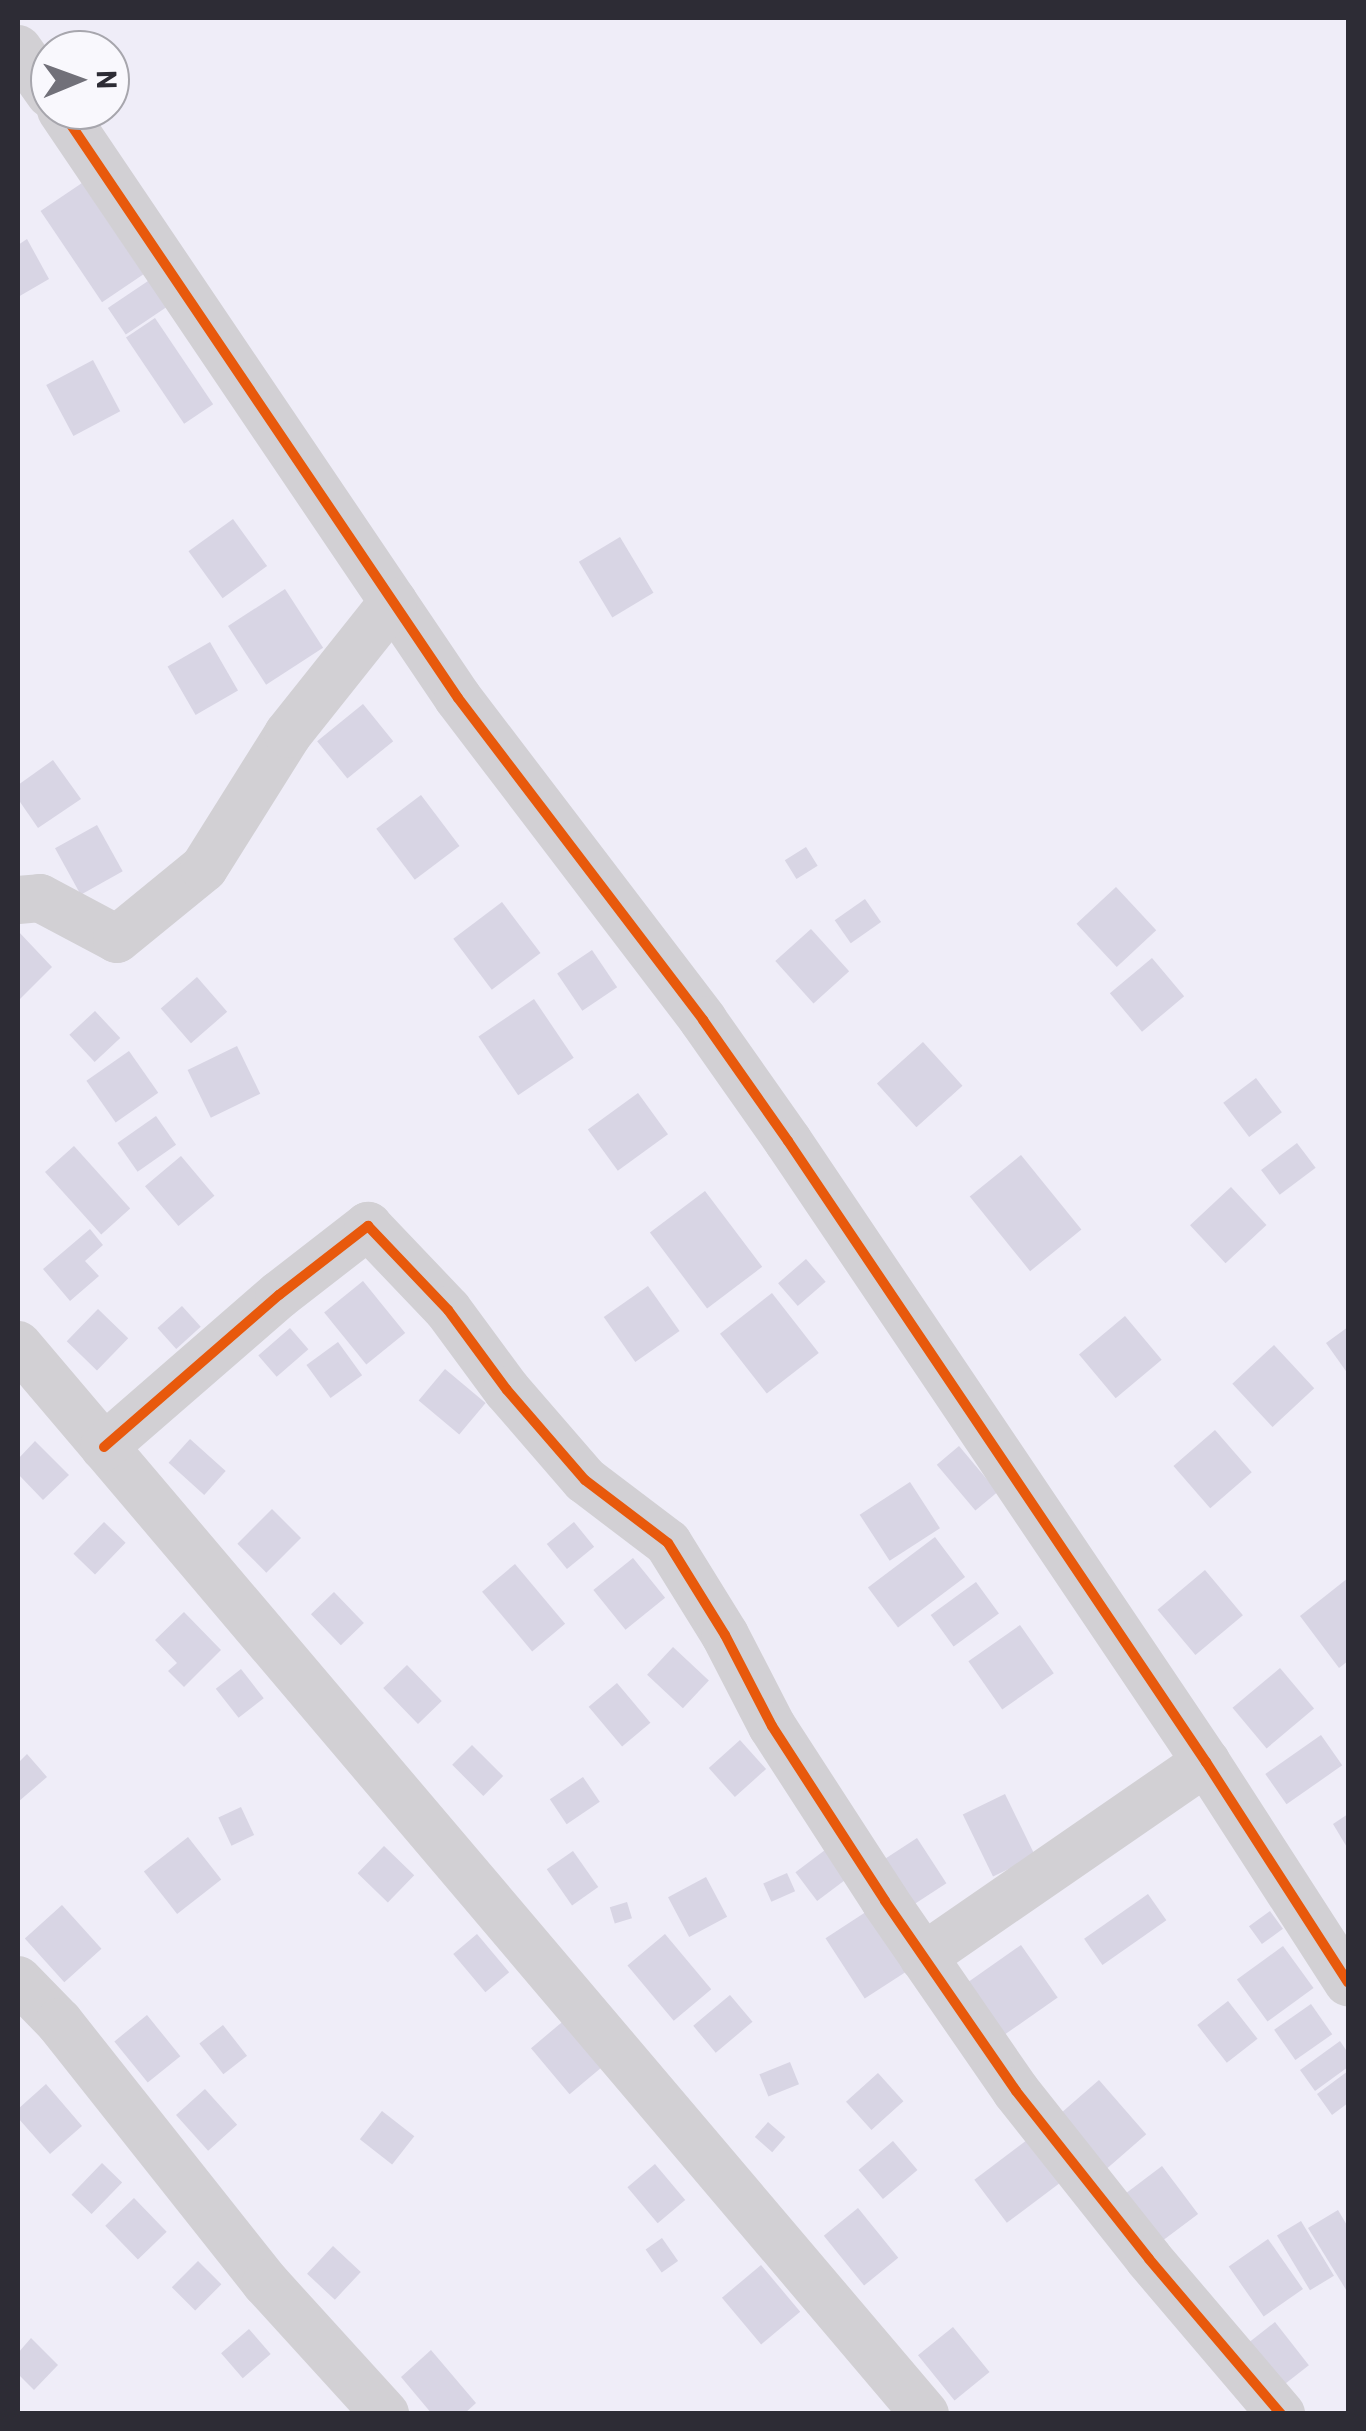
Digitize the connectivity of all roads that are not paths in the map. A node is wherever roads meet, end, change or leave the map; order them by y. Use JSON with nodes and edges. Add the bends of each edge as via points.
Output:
{"nodes":[{"id":1,"x":75,"y":130,"type":"edge"},
{"id":2,"x":393,"y":602,"type":"junction"},
{"id":3,"x":18,"y":900,"type":"edge"},
{"id":4,"x":18,"y":1345,"type":"edge"},
{"id":5,"x":104,"y":1448,"type":"junction"},
{"id":6,"x":1206,"y":1762,"type":"junction"},
{"id":7,"x":923,"y":1956,"type":"junction"},
{"id":8,"x":18,"y":1980,"type":"edge"},
{"id":9,"x":1348,"y":1982,"type":"edge"},
{"id":10,"x":385,"y":2414,"type":"edge"},
{"id":11,"x":926,"y":2414,"type":"edge"},
{"id":12,"x":1282,"y":2414,"type":"edge"}],
"edges":[{"from":1,"to":2,"type":"street"},
{"from":2,"to":3,"type":"street","via":[[288,734],[204,868],[117,939],[40,898]]},
{"from":2,"to":6,"type":"street","via":[[788,1141]]},
{"from":4,"to":5,"type":"street"},
{"from":5,"to":7,"type":"street","via":[[368,1226],[448,1310],[584,1480],[668,1543],[772,1726]]},
{"from":5,"to":11,"type":"street"},
{"from":6,"to":7,"type":"street"},
{"from":6,"to":9,"type":"street"},
{"from":7,"to":12,"type":"street","via":[[1016,2091]]},
{"from":8,"to":10,"type":"street","via":[[266,2283]]}]}
